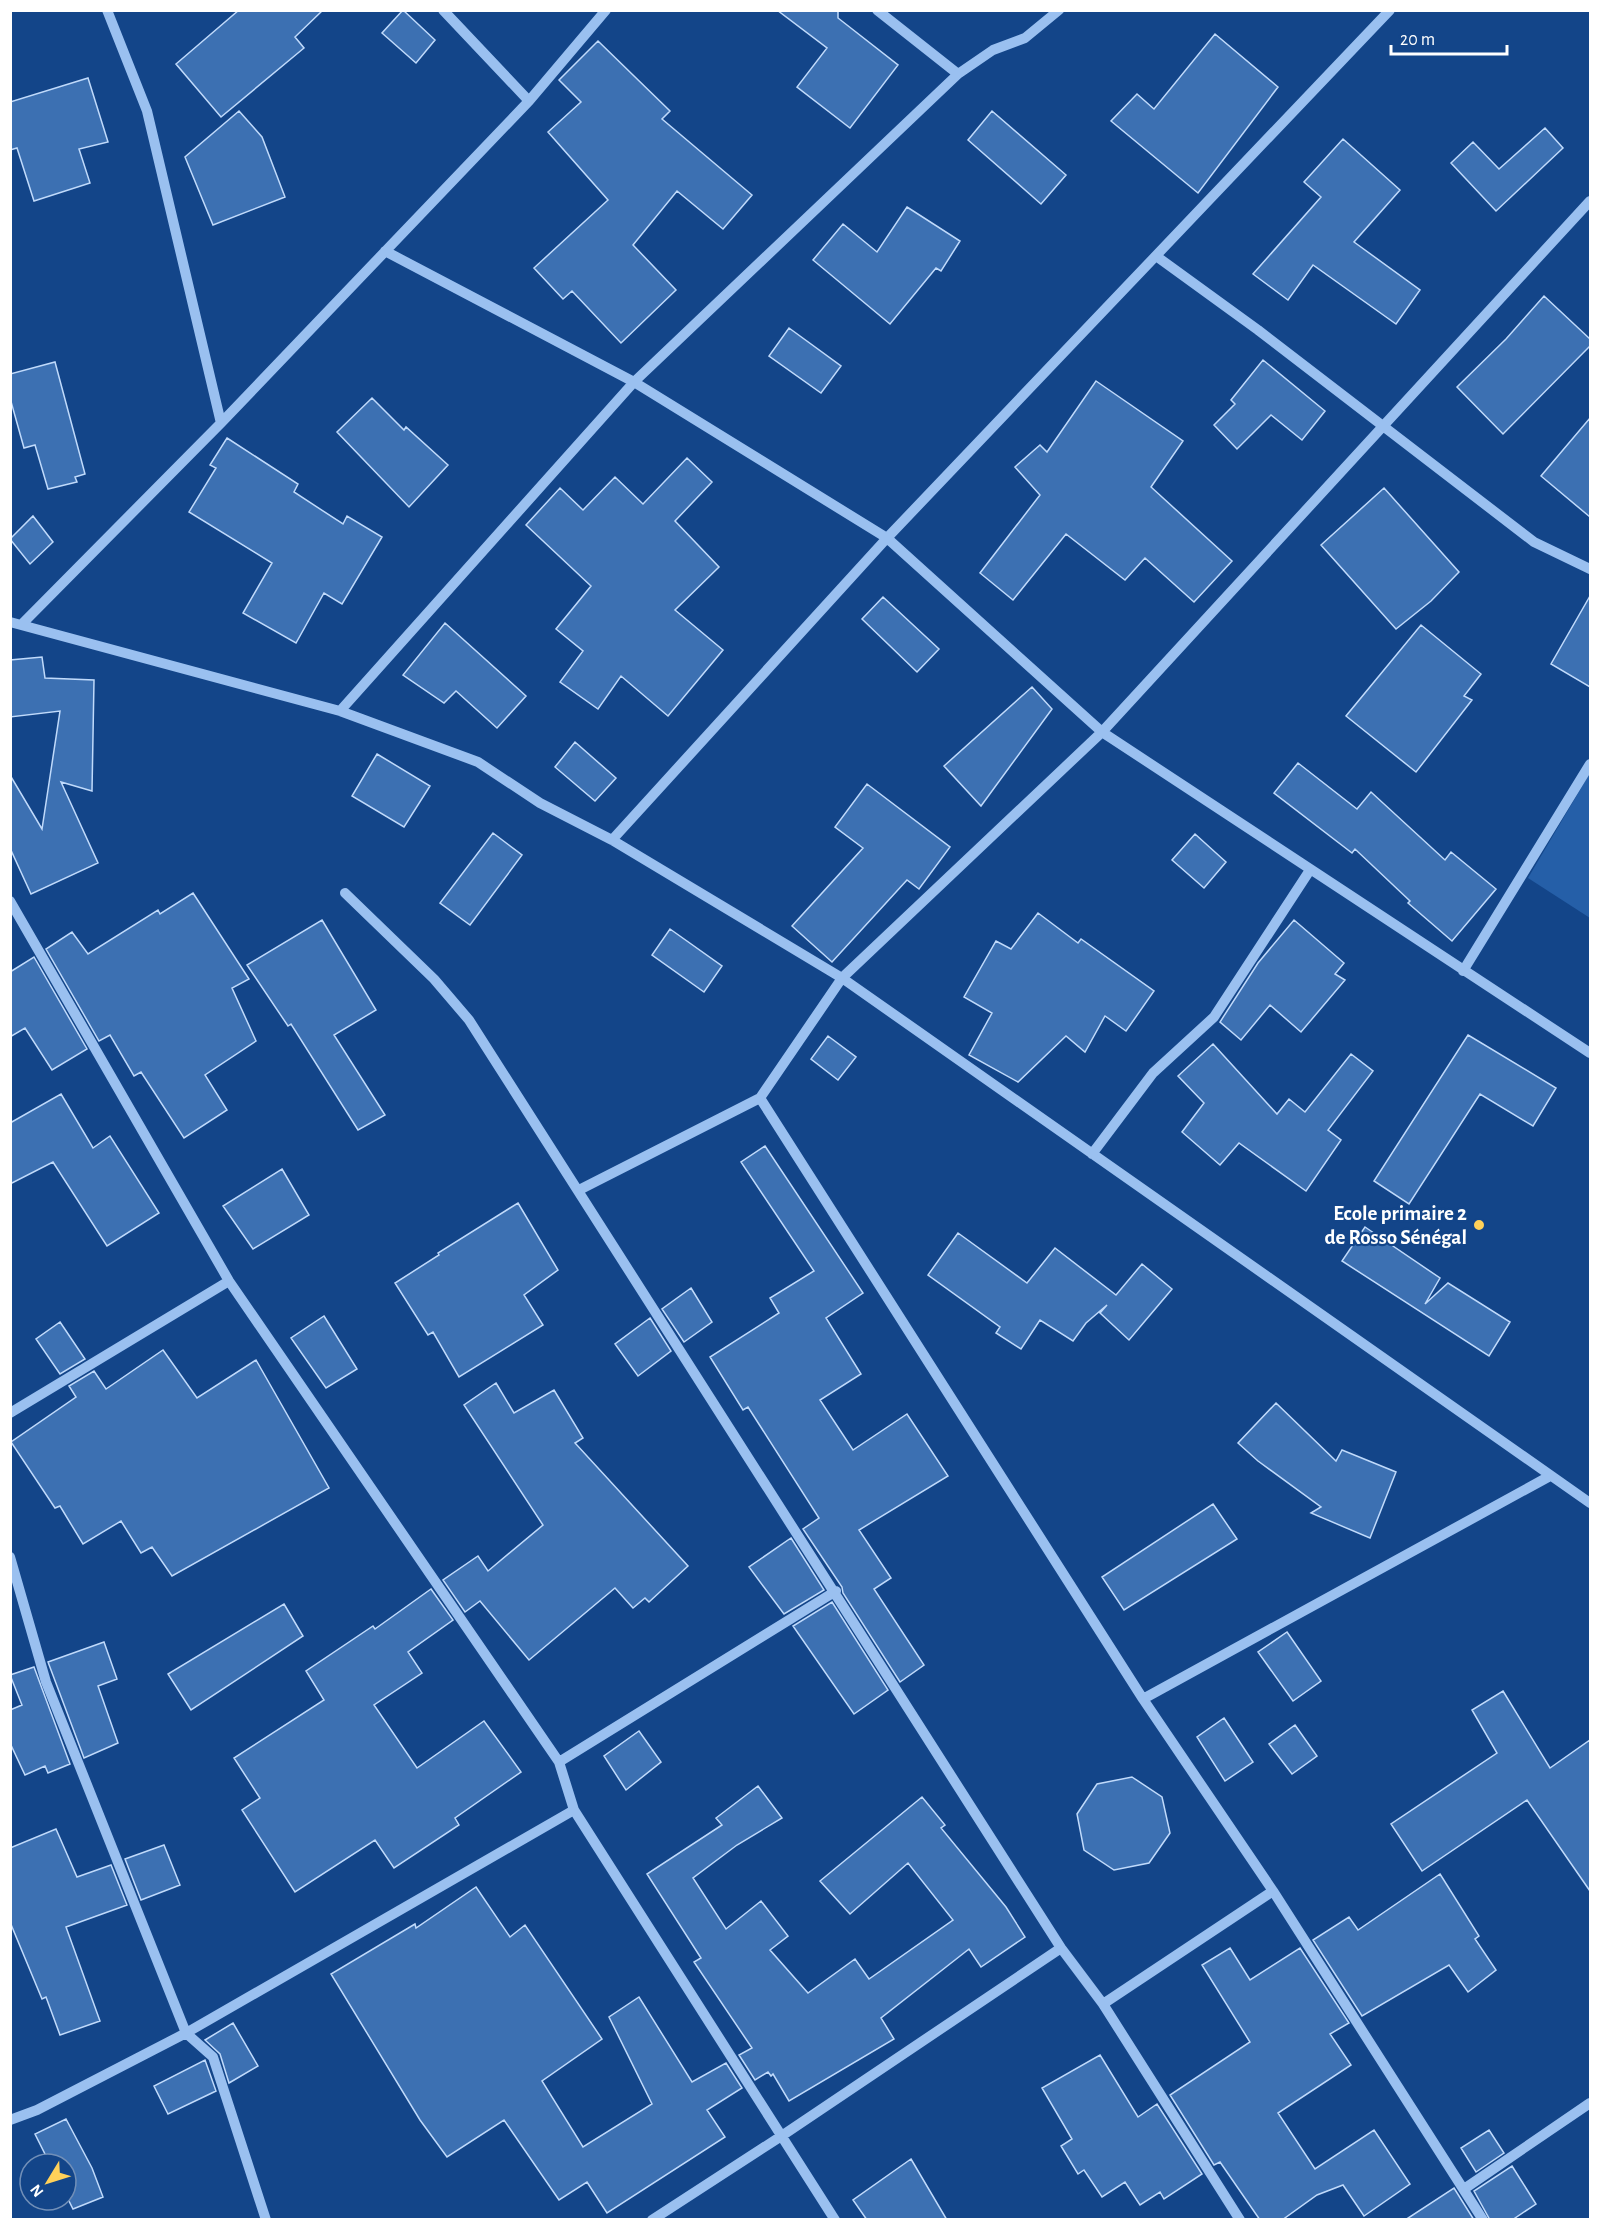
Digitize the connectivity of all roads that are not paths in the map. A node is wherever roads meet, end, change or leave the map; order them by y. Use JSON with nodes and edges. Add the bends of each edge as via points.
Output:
{"nodes":[{"id":1,"x":107,"y":10,"type":"edge"},
{"id":2,"x":443,"y":10,"type":"edge"},
{"id":3,"x":606,"y":10,"type":"edge"},
{"id":4,"x":877,"y":10,"type":"edge"},
{"id":5,"x":1059,"y":10,"type":"edge"},
{"id":6,"x":1390,"y":10,"type":"edge"},
{"id":7,"x":958,"y":74,"type":"junction"},
{"id":8,"x":529,"y":101,"type":"junction"},
{"id":9,"x":1590,"y":201,"type":"edge"},
{"id":10,"x":384,"y":251,"type":"junction"},
{"id":11,"x":1156,"y":256,"type":"junction"},
{"id":12,"x":634,"y":382,"type":"junction"},
{"id":13,"x":221,"y":423,"type":"junction"},
{"id":14,"x":1383,"y":426,"type":"junction"},
{"id":15,"x":887,"y":538,"type":"junction"},
{"id":16,"x":1590,"y":569,"type":"edge"},
{"id":17,"x":10,"y":622,"type":"edge"},
{"id":18,"x":24,"y":623,"type":"junction"},
{"id":19,"x":340,"y":711,"type":"junction"},
{"id":20,"x":1102,"y":732,"type":"junction"},
{"id":21,"x":1590,"y":764,"type":"edge"},
{"id":22,"x":612,"y":840,"type":"junction"},
{"id":23,"x":1310,"y":870,"type":"junction"},
{"id":24,"x":345,"y":893,"type":"dead end"},
{"id":25,"x":10,"y":901,"type":"edge"},
{"id":26,"x":1463,"y":971,"type":"junction"},
{"id":27,"x":842,"y":978,"type":"junction"},
{"id":28,"x":1590,"y":1053,"type":"edge"},
{"id":29,"x":760,"y":1098,"type":"junction"},
{"id":30,"x":1092,"y":1154,"type":"junction"},
{"id":31,"x":579,"y":1190,"type":"junction"},
{"id":32,"x":229,"y":1281,"type":"junction"},
{"id":33,"x":10,"y":1413,"type":"edge"},
{"id":34,"x":1550,"y":1476,"type":"junction"},
{"id":35,"x":1590,"y":1503,"type":"edge"},
{"id":36,"x":10,"y":1557,"type":"edge"},
{"id":37,"x":836,"y":1591,"type":"junction"},
{"id":38,"x":1143,"y":1699,"type":"junction"},
{"id":39,"x":559,"y":1762,"type":"junction"},
{"id":40,"x":574,"y":1810,"type":"junction"},
{"id":41,"x":1273,"y":1891,"type":"junction"},
{"id":42,"x":1061,"y":1948,"type":"junction"},
{"id":43,"x":1103,"y":2004,"type":"junction"},
{"id":44,"x":186,"y":2033,"type":"junction"},
{"id":45,"x":1590,"y":2103,"type":"edge"},
{"id":46,"x":10,"y":2120,"type":"edge"},
{"id":47,"x":783,"y":2135,"type":"junction"},
{"id":48,"x":1464,"y":2189,"type":"junction"},
{"id":49,"x":266,"y":2220,"type":"edge"},
{"id":50,"x":652,"y":2220,"type":"edge"},
{"id":51,"x":835,"y":2220,"type":"edge"},
{"id":52,"x":1240,"y":2220,"type":"edge"},
{"id":53,"x":1483,"y":2220,"type":"edge"}],
"edges":[{"from":1,"to":13,"type":"street","via":[[147,111]]},
{"from":2,"to":8,"type":"street"},
{"from":3,"to":8,"type":"street"},
{"from":4,"to":7,"type":"street"},
{"from":5,"to":7,"type":"street","via":[[1025,38],[993,50]]},
{"from":6,"to":11,"type":"street"},
{"from":7,"to":12,"type":"street"},
{"from":8,"to":10,"type":"street"},
{"from":9,"to":14,"type":"street"},
{"from":10,"to":12,"type":"street"},
{"from":10,"to":13,"type":"street"},
{"from":11,"to":14,"type":"street"},
{"from":11,"to":15,"type":"street"},
{"from":12,"to":15,"type":"street"},
{"from":12,"to":19,"type":"street"},
{"from":13,"to":18,"type":"street"},
{"from":14,"to":16,"type":"street","via":[[1534,542]]},
{"from":14,"to":20,"type":"street"},
{"from":15,"to":20,"type":"street"},
{"from":15,"to":22,"type":"street"},
{"from":17,"to":18,"type":"street"},
{"from":18,"to":19,"type":"street"},
{"from":19,"to":22,"type":"street","via":[[478,762],[540,803]]},
{"from":20,"to":23,"type":"street"},
{"from":20,"to":27,"type":"street"},
{"from":21,"to":26,"type":"street"},
{"from":22,"to":27,"type":"street"},
{"from":23,"to":26,"type":"street"},
{"from":23,"to":30,"type":"street","via":[[1214,1017],[1153,1073]]},
{"from":24,"to":31,"type":"street","via":[[469,1020]]},
{"from":25,"to":32,"type":"street"},
{"from":26,"to":28,"type":"street"},
{"from":27,"to":29,"type":"street"},
{"from":27,"to":30,"type":"street"},
{"from":29,"to":31,"type":"street"},
{"from":29,"to":38,"type":"street"},
{"from":30,"to":34,"type":"street"},
{"from":31,"to":37,"type":"street"},
{"from":32,"to":33,"type":"street"},
{"from":32,"to":39,"type":"street"},
{"from":34,"to":35,"type":"street"},
{"from":34,"to":38,"type":"street"},
{"from":36,"to":44,"type":"street","via":[[46,1682]]},
{"from":37,"to":39,"type":"street"},
{"from":37,"to":42,"type":"street"},
{"from":38,"to":41,"type":"street"},
{"from":39,"to":40,"type":"street"},
{"from":40,"to":44,"type":"street"},
{"from":40,"to":47,"type":"street"},
{"from":41,"to":43,"type":"street"},
{"from":41,"to":48,"type":"street"},
{"from":42,"to":43,"type":"street"},
{"from":42,"to":47,"type":"street"},
{"from":43,"to":52,"type":"street"},
{"from":44,"to":46,"type":"street","via":[[37,2110]]},
{"from":44,"to":49,"type":"street","via":[[213,2057]]},
{"from":45,"to":48,"type":"street"},
{"from":47,"to":50,"type":"street"},
{"from":47,"to":51,"type":"street"},
{"from":48,"to":53,"type":"street"}]}
